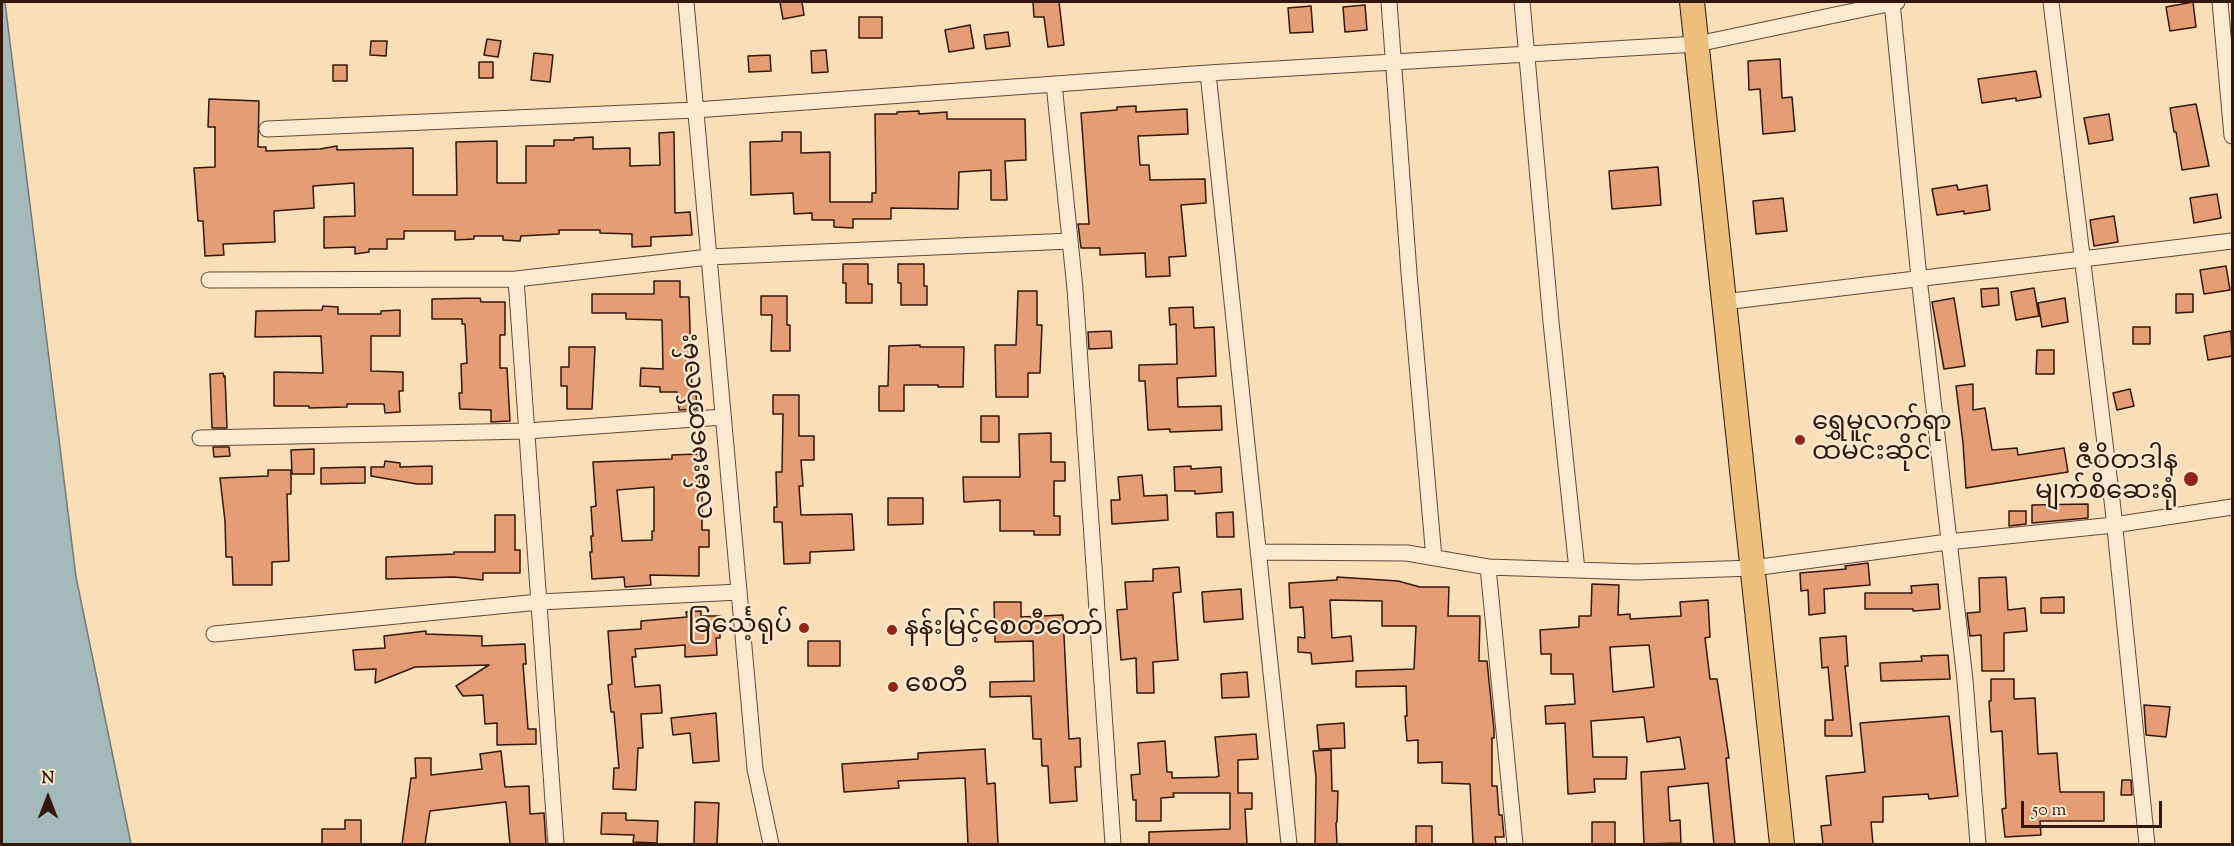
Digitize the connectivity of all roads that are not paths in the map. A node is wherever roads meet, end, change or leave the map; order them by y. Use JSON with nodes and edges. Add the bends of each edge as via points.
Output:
{"nodes":[{"id":1,"x":686,"y":2,"type":"edge"},
{"id":2,"x":1389,"y":2,"type":"edge"},
{"id":3,"x":1522,"y":2,"type":"edge"},
{"id":4,"x":1692,"y":2,"type":"edge"},
{"id":5,"x":1892,"y":2,"type":"edge"},
{"id":6,"x":1898,"y":2,"type":"edge"},
{"id":7,"x":2051,"y":2,"type":"edge"},
{"id":8,"x":2220,"y":2,"type":"edge"},
{"id":9,"x":1697,"y":44,"type":"junction"},
{"id":10,"x":1528,"y":54,"type":"junction"},
{"id":11,"x":1393,"y":62,"type":"junction"},
{"id":12,"x":1208,"y":73,"type":"junction"},
{"id":13,"x":1054,"y":84,"type":"junction"},
{"id":14,"x":695,"y":110,"type":"junction"},
{"id":15,"x":267,"y":129,"type":"dead end"},
{"id":16,"x":2232,"y":136,"type":"edge"},
{"id":17,"x":1070,"y":241,"type":"junction"},
{"id":18,"x":2232,"y":241,"type":"edge"},
{"id":19,"x":709,"y":257,"type":"junction"},
{"id":20,"x":2083,"y":259,"type":"junction"},
{"id":21,"x":516,"y":279,"type":"junction"},
{"id":22,"x":1919,"y":279,"type":"junction"},
{"id":23,"x":208,"y":280,"type":"dead end"},
{"id":24,"x":1724,"y":302,"type":"junction"},
{"id":25,"x":723,"y":417,"type":"junction"},
{"id":26,"x":527,"y":431,"type":"junction"},
{"id":27,"x":200,"y":438,"type":"dead end"},
{"id":28,"x":2232,"y":507,"type":"edge"},
{"id":29,"x":2114,"y":525,"type":"junction"},
{"id":30,"x":1948,"y":542,"type":"junction"},
{"id":31,"x":1258,"y":552,"type":"junction"},
{"id":32,"x":1434,"y":558,"type":"junction"},
{"id":33,"x":1488,"y":567,"type":"junction"},
{"id":34,"x":1753,"y":567,"type":"junction"},
{"id":35,"x":1577,"y":570,"type":"junction"},
{"id":36,"x":739,"y":592,"type":"junction"},
{"id":37,"x":539,"y":602,"type":"junction"},
{"id":38,"x":214,"y":634,"type":"dead end"},
{"id":39,"x":556,"y":844,"type":"edge"},
{"id":40,"x":771,"y":844,"type":"edge"},
{"id":41,"x":1113,"y":844,"type":"edge"},
{"id":42,"x":1289,"y":844,"type":"edge"},
{"id":43,"x":1515,"y":844,"type":"edge"},
{"id":44,"x":1782,"y":844,"type":"edge"},
{"id":45,"x":1978,"y":844,"type":"edge"},
{"id":46,"x":2146,"y":844,"type":"edge"}],
"edges":[{"from":1,"to":14,"type":"street","name":"လမ်းမတော်လမ်း"},
{"from":2,"to":11,"type":"street"},
{"from":3,"to":10,"type":"street"},
{"from":4,"to":9,"type":"highway"},
{"from":5,"to":6,"type":"street"},
{"from":5,"to":9,"type":"street"},
{"from":5,"to":22,"type":"street"},
{"from":7,"to":20,"type":"street"},
{"from":8,"to":16,"type":"street"},
{"from":9,"to":10,"type":"street"},
{"from":9,"to":24,"type":"highway"},
{"from":10,"to":11,"type":"street"},
{"from":10,"to":35,"type":"street"},
{"from":11,"to":12,"type":"street"},
{"from":11,"to":32,"type":"street"},
{"from":12,"to":13,"type":"street"},
{"from":12,"to":31,"type":"street"},
{"from":13,"to":14,"type":"street"},
{"from":13,"to":17,"type":"street"},
{"from":14,"to":15,"type":"street"},
{"from":14,"to":19,"type":"street","name":"လမ်းမတော်လမ်း"},
{"from":17,"to":19,"type":"street"},
{"from":17,"to":41,"type":"street"},
{"from":18,"to":20,"type":"street"},
{"from":19,"to":21,"type":"street"},
{"from":19,"to":25,"type":"street","name":"လမ်းမတော်လမ်း"},
{"from":20,"to":22,"type":"street"},
{"from":20,"to":29,"type":"street"},
{"from":21,"to":23,"type":"street"},
{"from":21,"to":26,"type":"street"},
{"from":22,"to":24,"type":"street"},
{"from":22,"to":30,"type":"street"},
{"from":24,"to":34,"type":"highway"},
{"from":25,"to":26,"type":"street"},
{"from":25,"to":36,"type":"street","name":"လမ်းမတော်လမ်း"},
{"from":26,"to":27,"type":"street"},
{"from":26,"to":37,"type":"street"},
{"from":28,"to":29,"type":"street"},
{"from":29,"to":30,"type":"street"},
{"from":29,"to":46,"type":"street"},
{"from":30,"to":34,"type":"street"},
{"from":30,"to":45,"type":"street","via":[[1965,681]]},
{"from":31,"to":32,"type":"street","via":[[1407,553]]},
{"from":31,"to":42,"type":"street"},
{"from":32,"to":33,"type":"street"},
{"from":33,"to":35,"type":"street"},
{"from":33,"to":43,"type":"street"},
{"from":34,"to":35,"type":"street","via":[[1636,572]]},
{"from":34,"to":44,"type":"highway"},
{"from":36,"to":37,"type":"street"},
{"from":36,"to":40,"type":"street","name":"လမ်းမတော်လမ်း","via":[[755,770]]},
{"from":37,"to":38,"type":"street"},
{"from":37,"to":39,"type":"street"}]}
